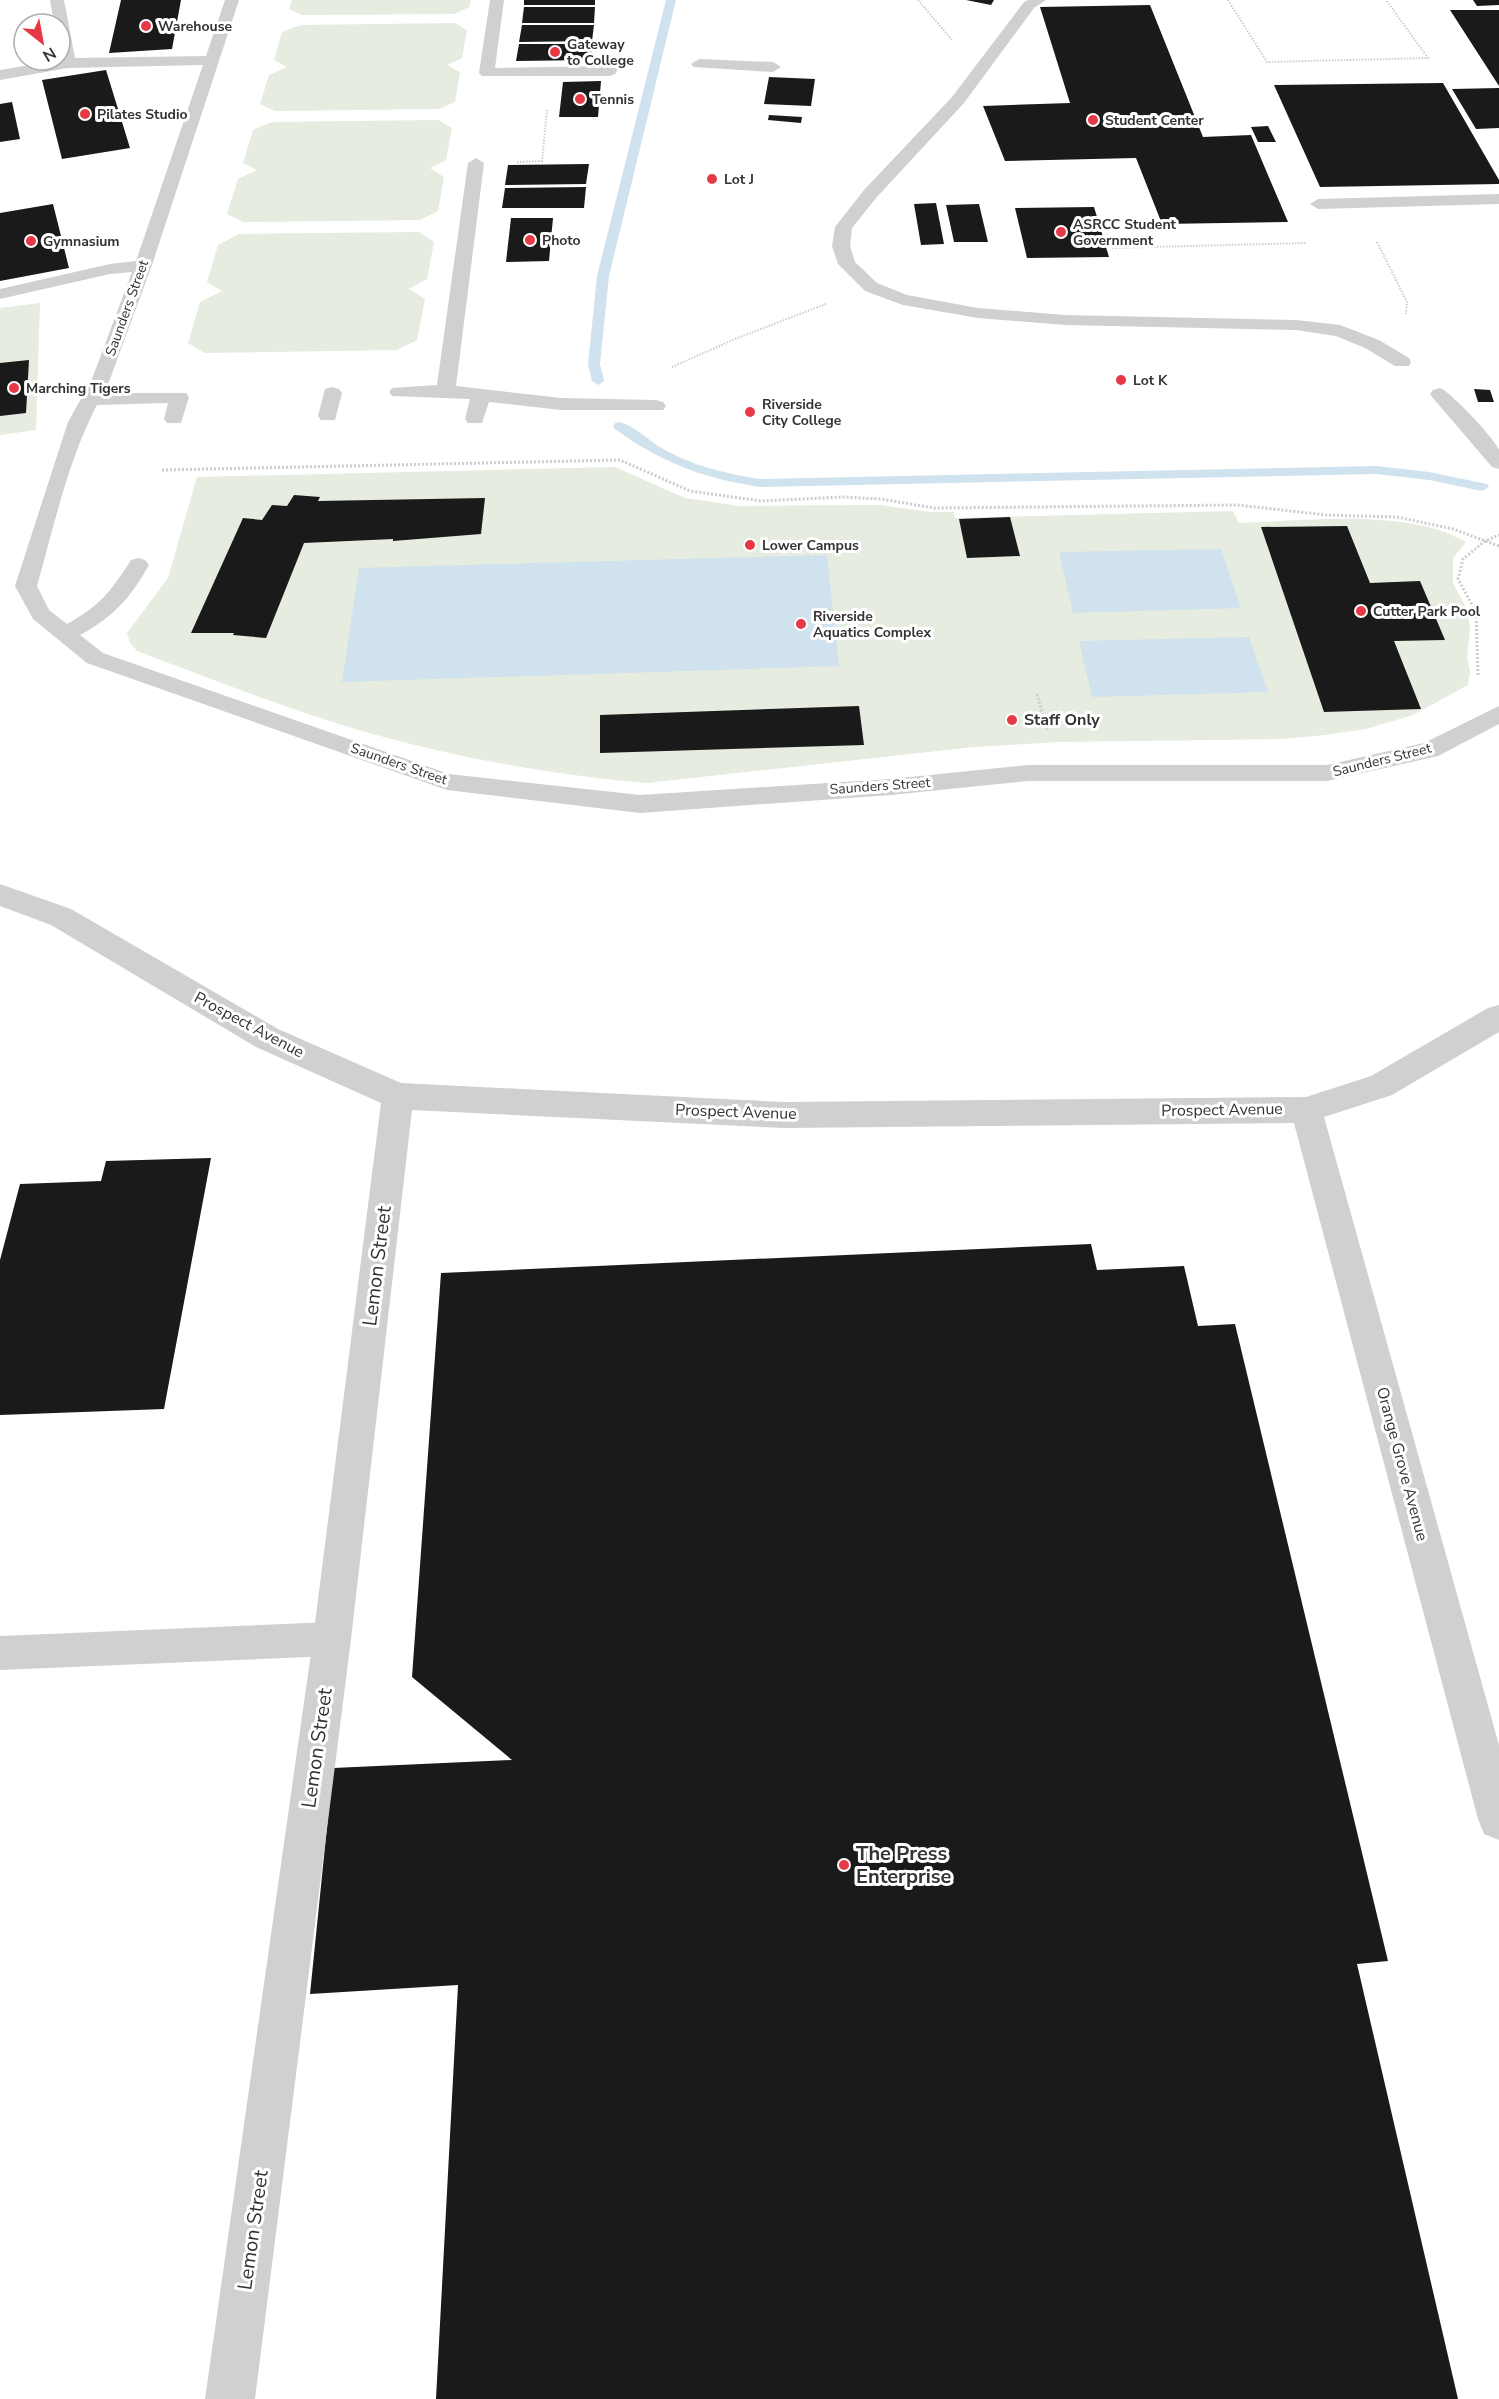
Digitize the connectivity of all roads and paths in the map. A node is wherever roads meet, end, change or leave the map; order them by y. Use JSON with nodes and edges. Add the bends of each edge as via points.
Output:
{"nodes":[{"id":1,"x":232,"y":0,"type":"edge"},
{"id":2,"x":497,"y":0,"type":"edge"},
{"id":3,"x":918,"y":0,"type":"edge"},
{"id":4,"x":1039,"y":0,"type":"edge"},
{"id":5,"x":1228,"y":0,"type":"edge"},
{"id":6,"x":1386,"y":0,"type":"edge"},
{"id":7,"x":955,"y":44,"type":"dead end"},
{"id":8,"x":211,"y":60,"type":"junction"},
{"id":9,"x":615,"y":61,"type":"dead end"},
{"id":10,"x":72,"y":63,"type":"edge"},
{"id":11,"x":699,"y":64,"type":"dead end"},
{"id":12,"x":773,"y":67,"type":"dead end"},
{"id":13,"x":546,"y":72,"type":"junction"},
{"id":14,"x":514,"y":162,"type":"dead end"},
{"id":15,"x":476,"y":164,"type":"dead end"},
{"id":16,"x":1499,"y":199,"type":"edge"},
{"id":17,"x":1318,"y":204,"type":"dead end"},
{"id":18,"x":1377,"y":241,"type":"dead end"},
{"id":19,"x":143,"y":265,"type":"junction"},
{"id":20,"x":871,"y":286,"type":"junction"},
{"id":21,"x":0,"y":294,"type":"edge"},
{"id":22,"x":1407,"y":302,"type":"dead end"},
{"id":23,"x":1402,"y":362,"type":"dead end"},
{"id":24,"x":665,"y":370,"type":"dead end"},
{"id":25,"x":446,"y":391,"type":"junction"},
{"id":26,"x":399,"y":392,"type":"dead end"},
{"id":27,"x":332,"y":393,"type":"dead end"},
{"id":28,"x":1440,"y":394,"type":"dead end"},
{"id":29,"x":481,"y":395,"type":"junction"},
{"id":30,"x":90,"y":399,"type":"junction"},
{"id":31,"x":656,"y":406,"type":"dead end"},
{"id":32,"x":328,"y":416,"type":"dead end"},
{"id":33,"x":174,"y":419,"type":"dead end"},
{"id":34,"x":475,"y":419,"type":"dead end"},
{"id":35,"x":1499,"y":463,"type":"edge"},
{"id":36,"x":162,"y":470,"type":"dead end"},
{"id":37,"x":1499,"y":535,"type":"edge"},
{"id":38,"x":1485,"y":541,"type":"junction"},
{"id":39,"x":1499,"y":546,"type":"edge"},
{"id":40,"x":138,"y":565,"type":"dead end"},
{"id":41,"x":66,"y":633,"type":"junction"},
{"id":42,"x":1478,"y":677,"type":"dead end"},
{"id":43,"x":1037,"y":693,"type":"dead end"},
{"id":44,"x":1499,"y":714,"type":"edge"},
{"id":45,"x":1049,"y":736,"type":"dead end"},
{"id":46,"x":0,"y":895,"type":"edge"},
{"id":47,"x":1499,"y":1017,"type":"edge"},
{"id":48,"x":398,"y":1096,"type":"junction"},
{"id":49,"x":1306,"y":1110,"type":"junction"},
{"id":50,"x":332,"y":1639,"type":"junction"},
{"id":51,"x":0,"y":1653,"type":"edge"},
{"id":52,"x":1499,"y":1819,"type":"edge"},
{"id":53,"x":230,"y":2399,"type":"edge"}],
"edges":[{"from":1,"to":8,"type":"lane","name":"Saunders Street"},
{"from":2,"to":13,"type":"lane","via":[[488,74]]},
{"from":3,"to":7,"type":"path"},
{"from":4,"to":20,"type":"lane","via":[[1029,5],[957,100],[844,226],[841,246],[847,264]]},
{"from":5,"to":6,"type":"path","via":[[1267,62],[1428,58]]},
{"from":8,"to":10,"type":"lane"},
{"from":8,"to":19,"type":"lane","name":"Saunders Street"},
{"from":9,"to":13,"type":"lane","via":[[610,71]]},
{"from":11,"to":12,"type":"lane"},
{"from":13,"to":14,"type":"path","via":[[548,95],[542,161]]},
{"from":15,"to":25,"type":"lane"},
{"from":16,"to":17,"type":"lane"},
{"from":18,"to":22,"type":"path"},
{"from":19,"to":21,"type":"lane"},
{"from":19,"to":30,"type":"lane","name":"Saunders Street"},
{"from":20,"to":23,"type":"lane","via":[[903,300],[978,313],[1065,320],[1296,325],[1340,331]]},
{"from":20,"to":24,"type":"path"},
{"from":25,"to":26,"type":"lane"},
{"from":25,"to":29,"type":"lane"},
{"from":27,"to":32,"type":"lane"},
{"from":28,"to":35,"type":"lane"},
{"from":29,"to":31,"type":"lane","via":[[561,404]]},
{"from":29,"to":34,"type":"lane"},
{"from":30,"to":33,"type":"lane","via":[[179,397]]},
{"from":30,"to":41,"type":"lane","name":"Saunders Street","via":[[53,492],[26,586],[41,614]]},
{"from":36,"to":38,"type":"path","via":[[620,460],[690,491],[761,501],[843,497],[934,508],[1237,505],[1326,515],[1397,517],[1453,529]]},
{"from":37,"to":38,"type":"path"},
{"from":38,"to":39,"type":"path"},
{"from":38,"to":42,"type":"path","via":[[1463,559],[1458,579],[1476,612]]},
{"from":40,"to":41,"type":"lane","via":[[121,596],[98,616]]},
{"from":41,"to":44,"type":"lane","name":"Saunders Street","via":[[95,658],[447,782],[640,804],[891,787],[1028,773],[1328,773],[1430,750]]},
{"from":43,"to":45,"type":"path"},
{"from":46,"to":48,"type":"street","name":"Prospect Avenue","via":[[61,917],[267,1038]]},
{"from":47,"to":49,"type":"street","name":"Prospect Avenue","via":[[1381,1086]]},
{"from":48,"to":49,"type":"street","name":"Prospect Avenue","via":[[784,1115]]},
{"from":48,"to":50,"type":"street","name":"Lemon Street"},
{"from":49,"to":52,"type":"street","name":"Orange Grove Avenue"},
{"from":50,"to":51,"type":"lane"},
{"from":50,"to":53,"type":"street","name":"Lemon Street"}]}
